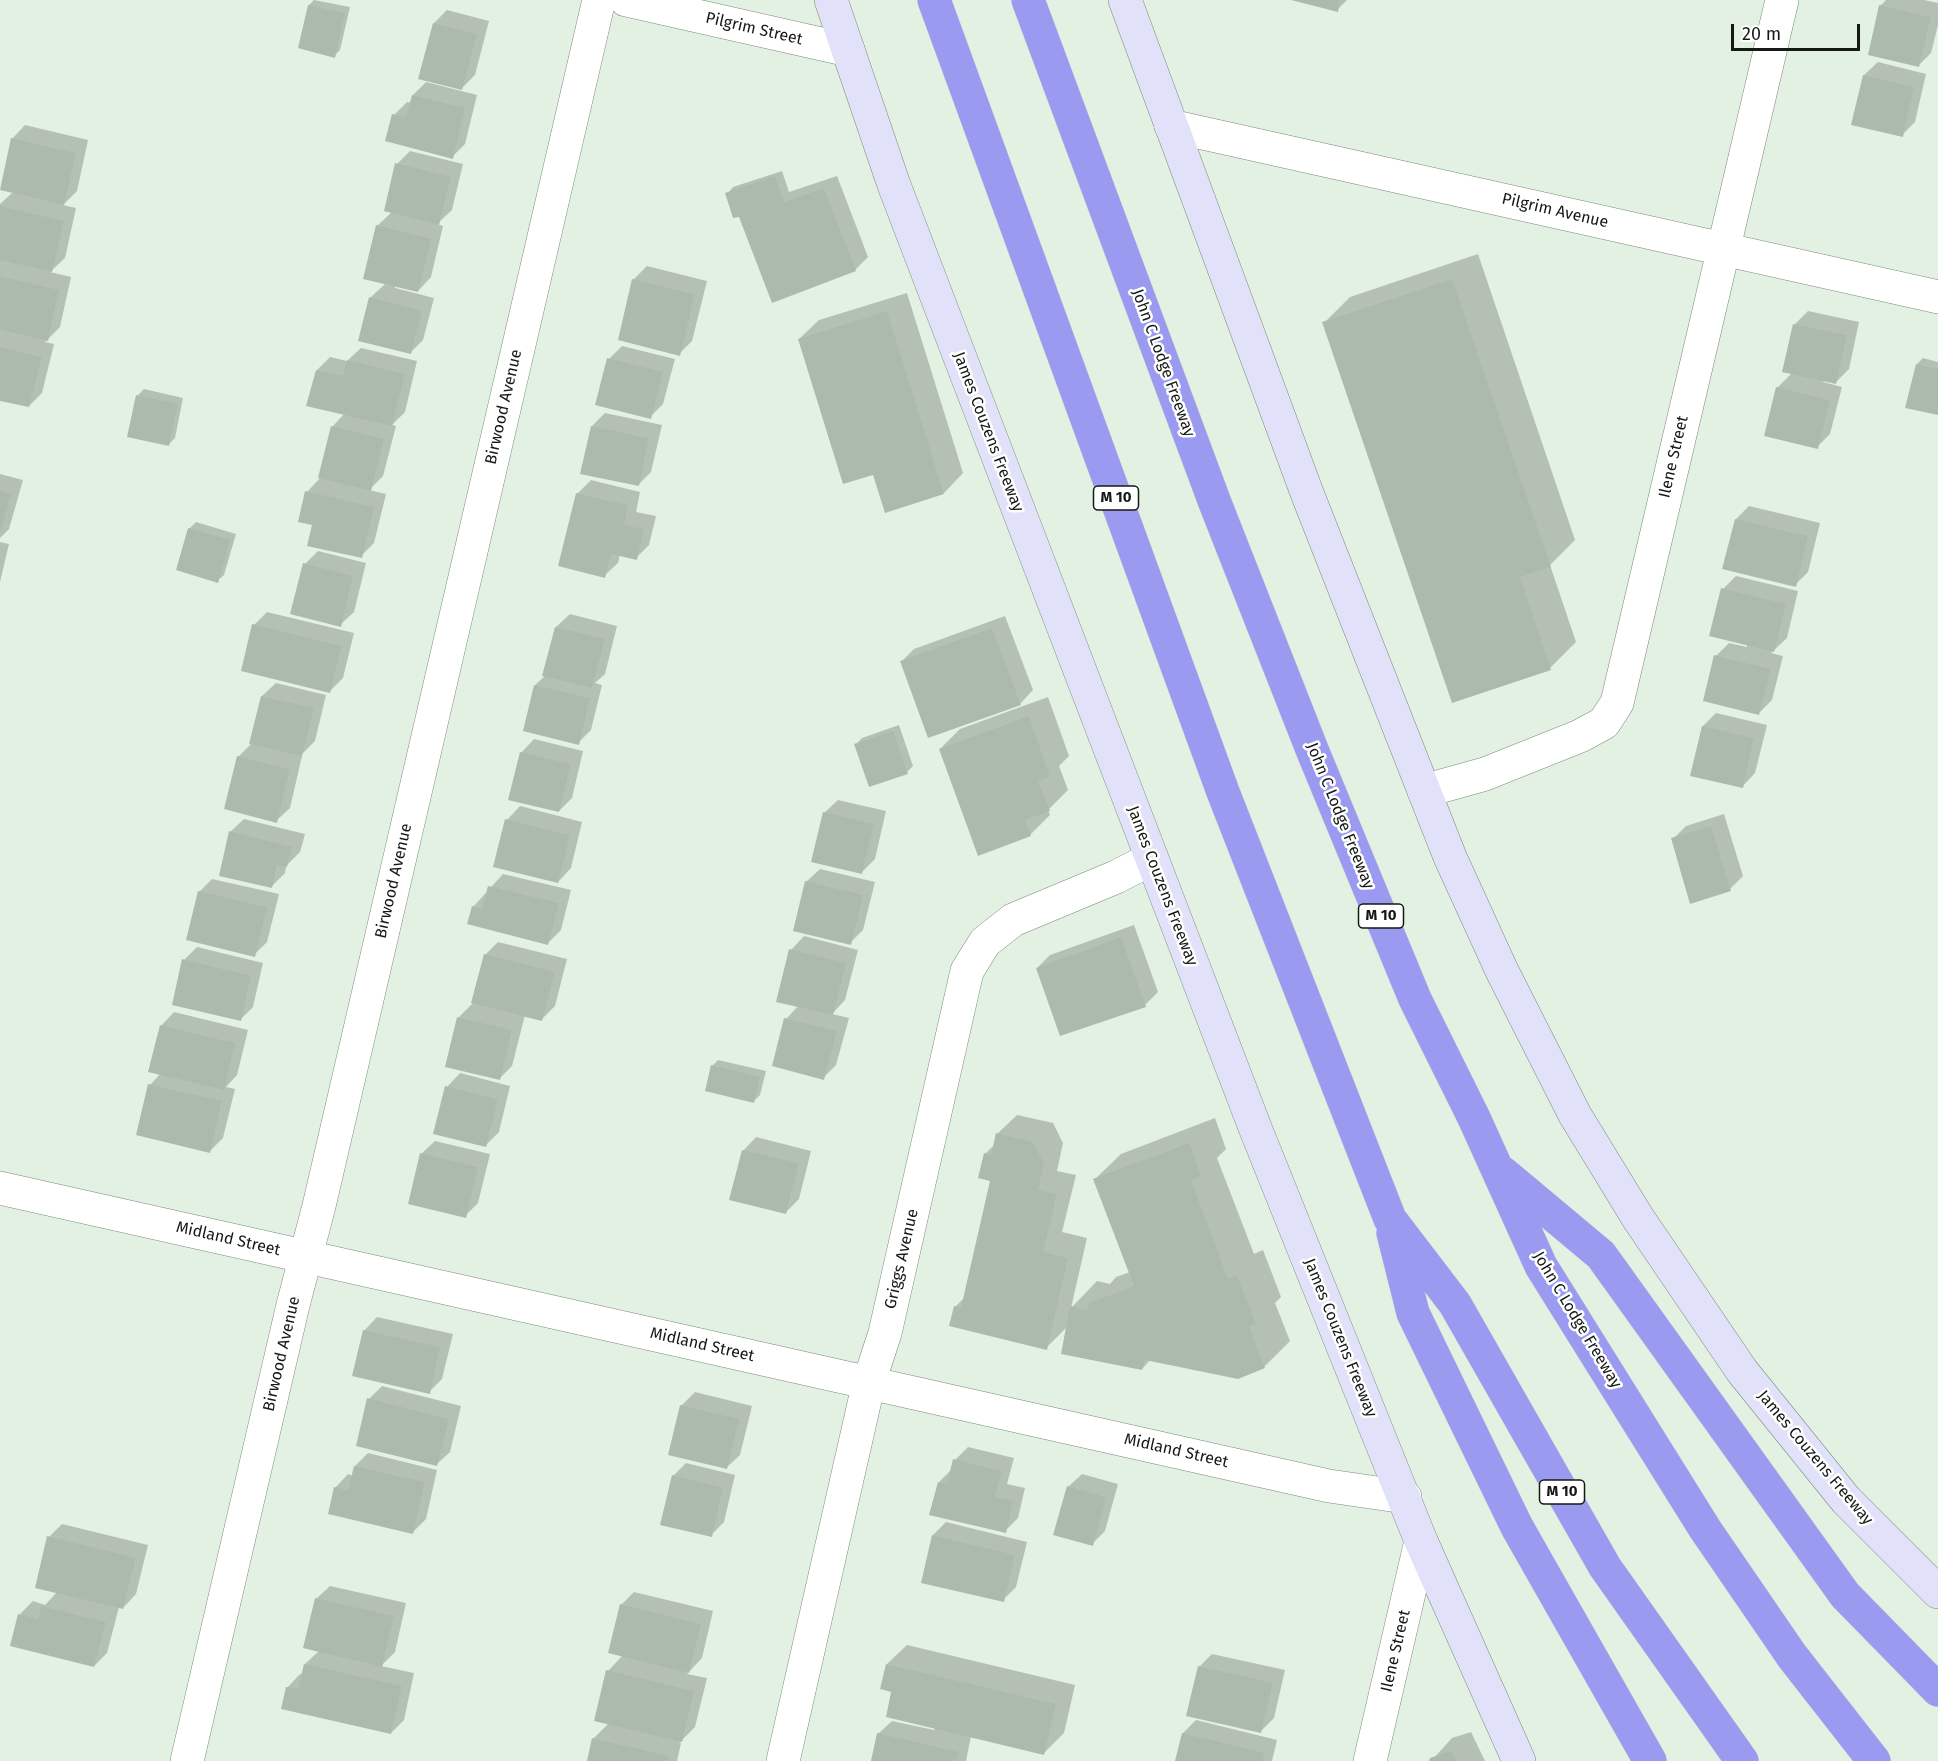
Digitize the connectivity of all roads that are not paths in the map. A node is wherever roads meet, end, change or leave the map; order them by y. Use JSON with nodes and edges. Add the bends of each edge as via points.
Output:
{"nodes":[{"id":1,"x":599,"y":0,"type":"edge"},
{"id":2,"x":626,"y":0,"type":"edge"},
{"id":3,"x":831,"y":0,"type":"edge"},
{"id":4,"x":934,"y":0,"type":"edge"},
{"id":5,"x":1028,"y":0,"type":"edge"},
{"id":6,"x":1782,"y":0,"type":"edge"},
{"id":7,"x":1131,"y":2,"type":"edge"},
{"id":8,"x":848,"y":50,"type":"junction"},
{"id":9,"x":1171,"y":126,"type":"junction"},
{"id":10,"x":1723,"y":249,"type":"junction"},
{"id":11,"x":1938,"y":297,"type":"edge"},
{"id":12,"x":1424,"y":791,"type":"junction"},
{"id":13,"x":1151,"y":859,"type":"junction"},
{"id":14,"x":1497,"y":1167,"type":"junction"},
{"id":15,"x":0,"y":1188,"type":"edge"},
{"id":16,"x":1390,"y":1219,"type":"junction"},
{"id":17,"x":305,"y":1256,"type":"junction"},
{"id":18,"x":869,"y":1382,"type":"junction"},
{"id":19,"x":1405,"y":1497,"type":"junction"},
{"id":20,"x":1421,"y":1541,"type":"junction"},
{"id":21,"x":1938,"y":1592,"type":"edge"},
{"id":22,"x":1938,"y":1690,"type":"edge"},
{"id":23,"x":187,"y":1761,"type":"edge"},
{"id":24,"x":783,"y":1761,"type":"edge"},
{"id":25,"x":1370,"y":1761,"type":"edge"},
{"id":26,"x":1518,"y":1761,"type":"edge"},
{"id":27,"x":1650,"y":1761,"type":"edge"},
{"id":28,"x":1742,"y":1761,"type":"edge"},
{"id":29,"x":1874,"y":1761,"type":"edge"}],
"edges":[{"from":1,"to":17,"type":"street","name":"Birwood Avenue"},
{"from":2,"to":8,"type":"street","name":"Pilgrim Street"},
{"from":3,"to":8,"type":"main road","name":"James Couzens Freeway"},
{"from":4,"to":16,"type":"highway","number":"M 10","via":[[1223,792]]},
{"from":5,"to":14,"type":"highway","name":"John C Lodge Freeway","number":"M 10","via":[[1211,492],[1313,752],[1416,999]]},
{"from":6,"to":10,"type":"street","name":"Ilene Street"},
{"from":7,"to":9,"type":"main road","name":"James Couzens Freeway"},
{"from":8,"to":13,"type":"main road","name":"James Couzens Freeway","via":[[894,185]]},
{"from":9,"to":10,"type":"street","name":"Pilgrim Avenue"},
{"from":9,"to":12,"type":"main road","name":"James Couzens Freeway","via":[[1311,504]]},
{"from":10,"to":11,"type":"street","name":"Pilgrim Avenue"},
{"from":10,"to":12,"type":"street","name":"Ilene Street","via":[[1617,704],[1604,723],[1580,736],[1485,774]]},
{"from":12,"to":21,"type":"main road","name":"James Couzens Freeway","via":[[1502,971],[1575,1115],[1638,1218],[1742,1371],[1846,1500]]},
{"from":13,"to":18,"type":"street","name":"Griggs Avenue","via":[[1013,920],[985,942],[967,971],[885,1333]]},
{"from":13,"to":19,"type":"main road","name":"James Couzens Freeway"},
{"from":14,"to":22,"type":"highway","via":[[1601,1255],[1845,1595]]},
{"from":14,"to":29,"type":"highway","name":"John C Lodge Freeway","number":"M 10","via":[[1541,1266],[1705,1529],[1792,1656]]},
{"from":15,"to":17,"type":"street","name":"Midland Street"},
{"from":16,"to":27,"type":"highway","via":[[1413,1313],[1517,1527]]},
{"from":16,"to":28,"type":"highway","number":"M 10","via":[[1455,1304],[1605,1567]]},
{"from":17,"to":18,"type":"street","name":"Midland Street"},
{"from":17,"to":23,"type":"street","name":"Birwood Avenue"},
{"from":18,"to":19,"type":"street","name":"Midland Street","via":[[1329,1486]]},
{"from":18,"to":24,"type":"street","name":"Griggs Avenue"},
{"from":19,"to":20,"type":"main road","name":"James Couzens Freeway"},
{"from":20,"to":25,"type":"street","name":"Ilene Street"},
{"from":20,"to":26,"type":"main road","name":"James Couzens Freeway"}]}
